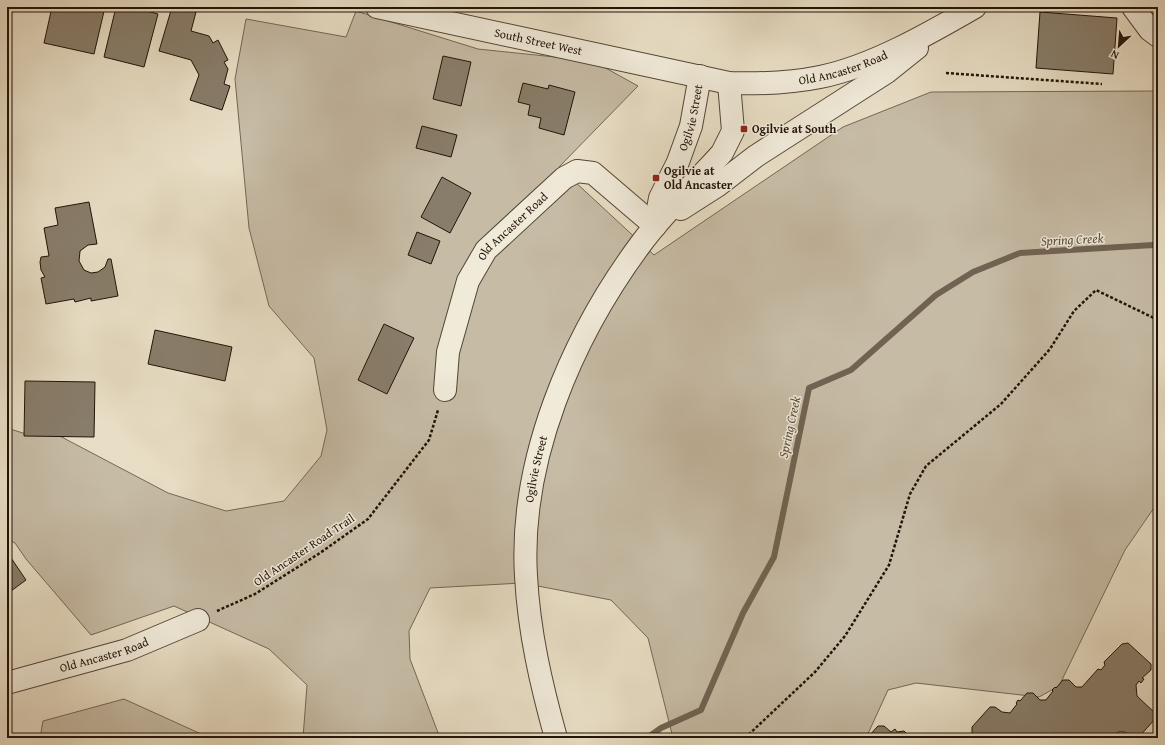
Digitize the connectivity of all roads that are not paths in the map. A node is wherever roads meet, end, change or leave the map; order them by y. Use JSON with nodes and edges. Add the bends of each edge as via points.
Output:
{"nodes":[{"id":1,"x":377,"y":7,"type":"edge"},
{"id":2,"x":975,"y":7,"type":"edge"},
{"id":3,"x":1133,"y":7,"type":"edge"},
{"id":4,"x":952,"y":21,"type":"junction"},
{"id":5,"x":1158,"y":36,"type":"edge"},
{"id":6,"x":700,"y":76,"type":"junction"},
{"id":7,"x":729,"y":83,"type":"junction"},
{"id":8,"x":655,"y":226,"type":"junction"},
{"id":9,"x":445,"y":390,"type":"road end"},
{"id":10,"x":198,"y":620,"type":"road end"},
{"id":11,"x":7,"y":683,"type":"edge"},
{"id":12,"x":556,"y":738,"type":"edge"}],
"edges":[{"from":1,"to":6,"type":"street","name":"South Street West"},
{"from":2,"to":4,"type":"street","name":"Old Ancaster Road"},
{"from":3,"to":5,"type":"street","via":[[1150,30]]},
{"from":4,"to":7,"type":"street","name":"Old Ancaster Road","via":[[846,70],[820,77]]},
{"from":4,"to":8,"type":"street","via":[[887,72],[756,156],[717,186]]},
{"from":6,"to":7,"type":"street","name":"Old Ancaster Road"},
{"from":6,"to":8,"type":"street","name":"Ogilvie Street","via":[[691,126],[678,162],[660,198]]},
{"from":7,"to":8,"type":"street","name":"Ogilvie Street","via":[[733,131],[730,140],[722,153]]},
{"from":8,"to":9,"type":"street","name":"Old Ancaster Road","via":[[593,173],[577,171],[564,178],[486,250],[468,281],[448,352]]},
{"from":8,"to":12,"type":"street","name":"Ogilvie Street","via":[[613,285],[587,330],[565,377],[541,441],[530,492],[526,574],[530,622],[543,692]]},
{"from":10,"to":11,"type":"street","name":"Old Ancaster Road","via":[[127,650]]}]}
